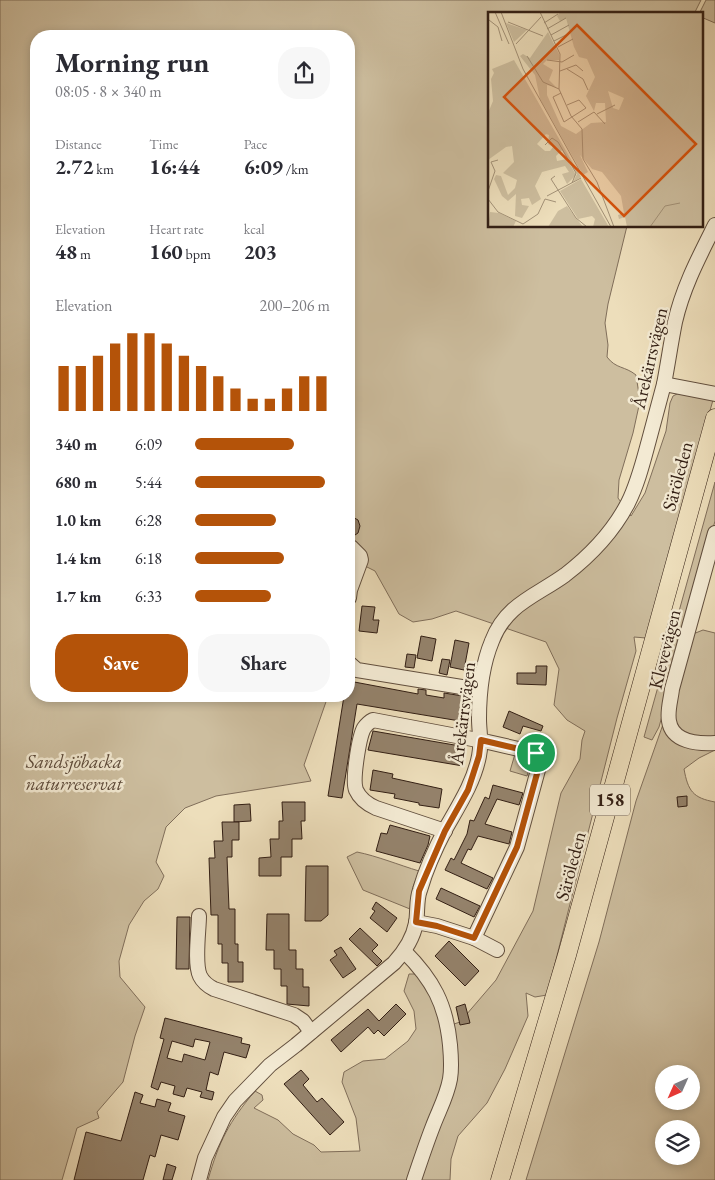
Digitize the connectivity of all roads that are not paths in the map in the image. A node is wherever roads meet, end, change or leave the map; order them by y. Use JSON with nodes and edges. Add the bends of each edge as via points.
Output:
{"nodes":[{"id":1,"x":715,"y":225,"type":"edge"},
{"id":2,"x":664,"y":384,"type":"junction"},
{"id":3,"x":715,"y":394,"type":"edge"},
{"id":4,"x":715,"y":418,"type":"edge"},
{"id":5,"x":715,"y":461,"type":"edge"},
{"id":6,"x":715,"y":533,"type":"edge"},
{"id":7,"x":355,"y":551,"type":"edge"},
{"id":8,"x":355,"y":576,"type":"edge"},
{"id":9,"x":355,"y":668,"type":"edge"},
{"id":10,"x":480,"y":690,"type":"junction"},
{"id":11,"x":481,"y":740,"type":"junction"},
{"id":12,"x":715,"y":743,"type":"edge"},
{"id":13,"x":445,"y":831,"type":"junction"},
{"id":14,"x":199,"y":916,"type":"dead end"},
{"id":15,"x":416,"y":922,"type":"junction"},
{"id":16,"x":474,"y":938,"type":"junction"},
{"id":17,"x":497,"y":950,"type":"dead end"},
{"id":18,"x":404,"y":951,"type":"junction"},
{"id":19,"x":310,"y":1032,"type":"junction"},
{"id":20,"x":199,"y":1180,"type":"edge"},
{"id":21,"x":414,"y":1180,"type":"edge"},
{"id":22,"x":500,"y":1180,"type":"edge"},
{"id":23,"x":511,"y":1180,"type":"edge"}],
"edges":[{"from":1,"to":2,"type":"street","name":"Årekärrsvägen","via":[[682,299]]},
{"from":2,"to":3,"type":"street"},
{"from":2,"to":10,"type":"street","name":"Årekärrsvägen","via":[[637,484],[617,523],[577,566],[515,607],[504,618],[492,639]]},
{"from":4,"to":22,"type":"main road","name":"Säröleden","number":"158","via":[[568,955]]},
{"from":5,"to":23,"type":"main road","name":"Säröleden","number":"158","via":[[580,948]]},
{"from":6,"to":12,"type":"street","name":"Klevevägen","via":[[672,689],[668,715],[670,727],[682,739]]},
{"from":7,"to":8,"type":"street","via":[[361,560]]},
{"from":9,"to":10,"type":"street"},
{"from":10,"to":11,"type":"street","name":"Årekärrsvägen"},
{"from":11,"to":13,"type":"street","name":"Årekärrsvägen","via":[[474,775]]},
{"from":11,"to":13,"type":"street","via":[[373,720],[363,730],[354,774],[354,784],[362,799],[376,808]]},
{"from":11,"to":16,"type":"street","via":[[536,753],[541,759],[517,847]]},
{"from":13,"to":15,"type":"street","name":"Årekärrsvägen","via":[[419,891]]},
{"from":14,"to":19,"type":"street","via":[[197,969],[205,984],[294,1015]]},
{"from":15,"to":16,"type":"street"},
{"from":15,"to":18,"type":"street","name":"Årekärrsvägen"},
{"from":16,"to":17,"type":"street"},
{"from":18,"to":19,"type":"street","name":"Årekärrsvägen","via":[[394,963]]},
{"from":18,"to":21,"type":"street","via":[[439,995],[450,1050],[450,1078]]},
{"from":19,"to":20,"type":"street","name":"Årekärrsvägen","via":[[235,1100],[212,1142]]}]}
